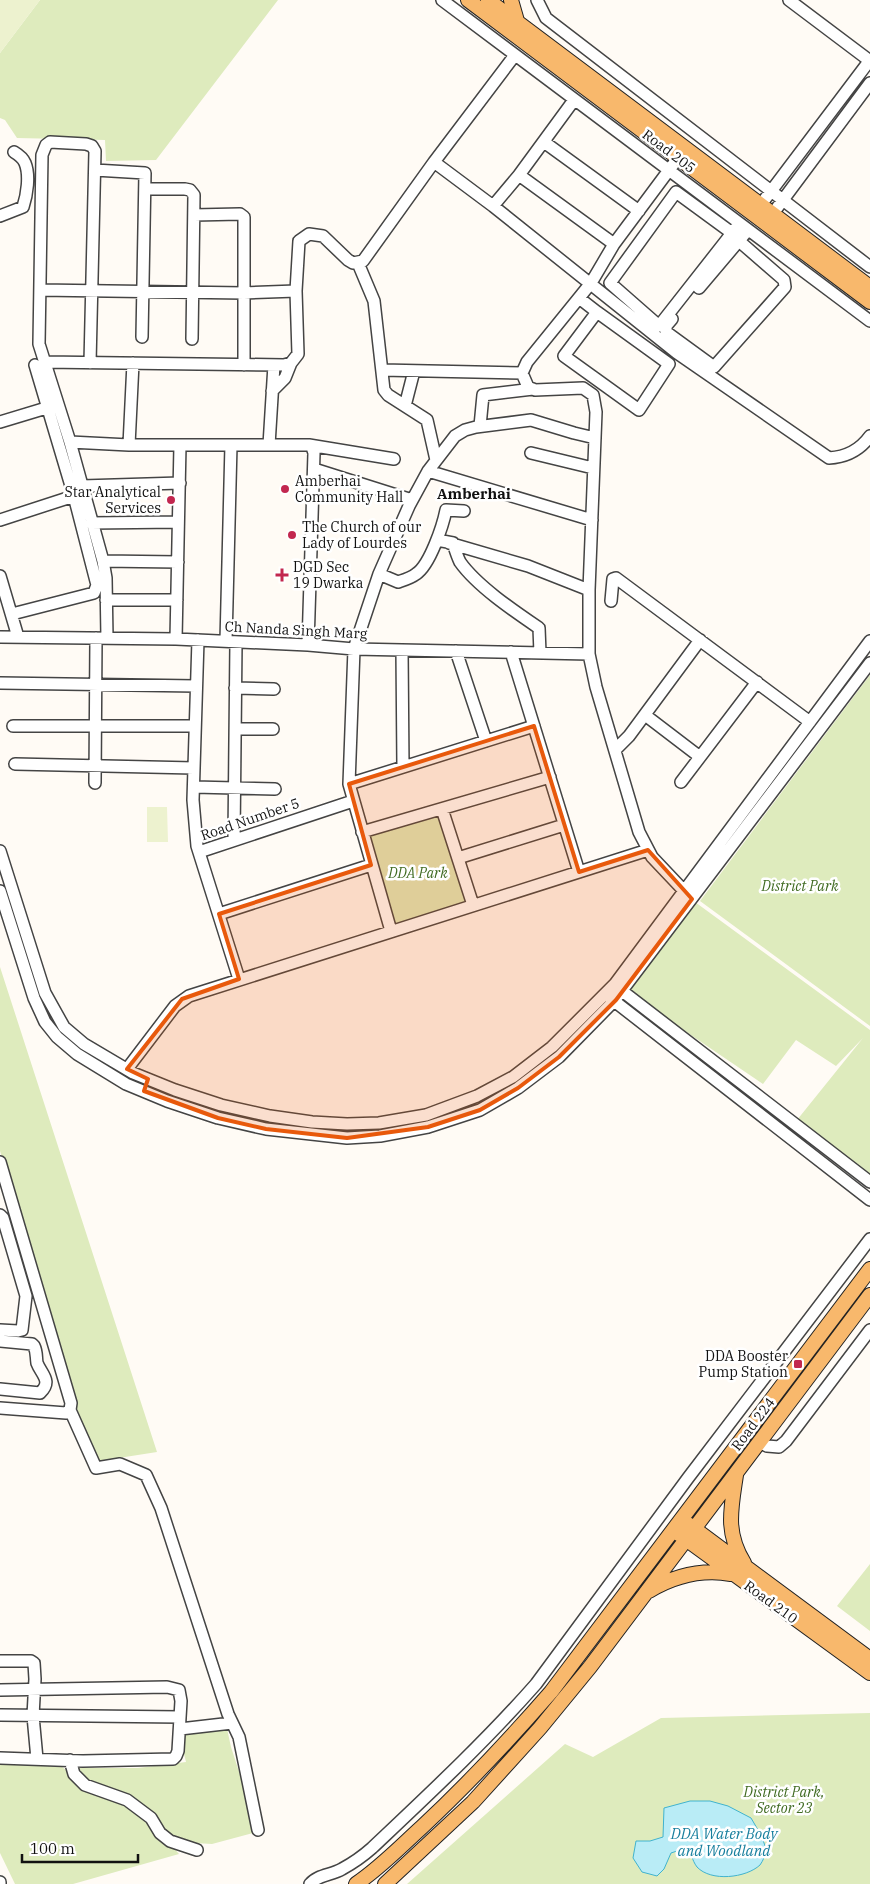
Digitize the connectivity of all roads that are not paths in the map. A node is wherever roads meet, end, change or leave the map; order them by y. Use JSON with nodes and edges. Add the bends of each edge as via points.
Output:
{"nodes":[{"id":1,"x":442,"y":0,"type":"edge"},
{"id":2,"x":469,"y":0,"type":"edge"},
{"id":3,"x":488,"y":0,"type":"edge"},
{"id":4,"x":511,"y":0,"type":"edge"},
{"id":5,"x":537,"y":0,"type":"edge"},
{"id":6,"x":789,"y":0,"type":"edge"},
{"id":7,"x":461,"y":14,"type":"junction"},
{"id":8,"x":517,"y":22,"type":"junction"},
{"id":9,"x":515,"y":55,"type":"junction"},
{"id":10,"x":870,"y":60,"type":"edge"},
{"id":11,"x":870,"y":83,"type":"edge"},
{"id":12,"x":574,"y":100,"type":"junction"},
{"id":13,"x":544,"y":142,"type":"junction"},
{"id":14,"x":14,"y":152,"type":"dead end"},
{"id":15,"x":678,"y":158,"type":"junction"},
{"id":16,"x":434,"y":162,"type":"junction"},
{"id":17,"x":95,"y":170,"type":"junction"},
{"id":18,"x":668,"y":171,"type":"junction"},
{"id":19,"x":519,"y":175,"type":"junction"},
{"id":20,"x":145,"y":189,"type":"junction"},
{"id":21,"x":771,"y":192,"type":"junction"},
{"id":22,"x":782,"y":200,"type":"junction"},
{"id":23,"x":493,"y":206,"type":"junction"},
{"id":24,"x":757,"y":210,"type":"junction"},
{"id":25,"x":639,"y":211,"type":"junction"},
{"id":26,"x":194,"y":215,"type":"junction"},
{"id":27,"x":0,"y":216,"type":"edge"},
{"id":28,"x":769,"y":219,"type":"junction"},
{"id":29,"x":739,"y":232,"type":"junction"},
{"id":30,"x":614,"y":244,"type":"junction"},
{"id":31,"x":358,"y":263,"type":"junction"},
{"id":32,"x":870,"y":267,"type":"edge"},
{"id":33,"x":591,"y":283,"type":"junction"},
{"id":34,"x":870,"y":287,"type":"edge"},
{"id":35,"x":40,"y":290,"type":"junction"},
{"id":36,"x":91,"y":291,"type":"junction"},
{"id":37,"x":143,"y":291,"type":"junction"},
{"id":38,"x":296,"y":291,"type":"junction"},
{"id":39,"x":192,"y":292,"type":"junction"},
{"id":40,"x":244,"y":292,"type":"junction"},
{"id":41,"x":579,"y":298,"type":"junction"},
{"id":42,"x":870,"y":302,"type":"edge"},
{"id":43,"x":597,"y":312,"type":"junction"},
{"id":44,"x":870,"y":321,"type":"edge"},
{"id":45,"x":142,"y":337,"type":"dead end"},
{"id":46,"x":192,"y":339,"type":"dead end"},
{"id":47,"x":90,"y":362,"type":"junction"},
{"id":48,"x":40,"y":363,"type":"junction"},
{"id":49,"x":133,"y":363,"type":"junction"},
{"id":50,"x":291,"y":363,"type":"junction"},
{"id":51,"x":244,"y":365,"type":"junction"},
{"id":52,"x":274,"y":365,"type":"junction"},
{"id":53,"x":382,"y":370,"type":"junction"},
{"id":54,"x":414,"y":371,"type":"junction"},
{"id":55,"x":522,"y":373,"type":"junction"},
{"id":56,"x":533,"y":389,"type":"junction"},
{"id":57,"x":272,"y":391,"type":"junction"},
{"id":58,"x":59,"y":404,"type":"junction"},
{"id":59,"x":405,"y":406,"type":"junction"},
{"id":60,"x":47,"y":408,"type":"junction"},
{"id":61,"x":0,"y":422,"type":"edge"},
{"id":62,"x":480,"y":426,"type":"junction"},
{"id":63,"x":870,"y":436,"type":"edge"},
{"id":64,"x":595,"y":438,"type":"junction"},
{"id":65,"x":70,"y":442,"type":"junction"},
{"id":66,"x":129,"y":445,"type":"junction"},
{"id":67,"x":180,"y":445,"type":"junction"},
{"id":68,"x":232,"y":445,"type":"junction"},
{"id":69,"x":269,"y":445,"type":"junction"},
{"id":70,"x":309,"y":445,"type":"junction"},
{"id":71,"x":531,"y":453,"type":"dead end"},
{"id":72,"x":394,"y":459,"type":"dead end"},
{"id":73,"x":436,"y":460,"type":"junction"},
{"id":74,"x":593,"y":468,"type":"junction"},
{"id":75,"x":314,"y":469,"type":"junction"},
{"id":76,"x":428,"y":471,"type":"junction"},
{"id":77,"x":180,"y":483,"type":"junction"},
{"id":78,"x":82,"y":486,"type":"junction"},
{"id":79,"x":74,"y":496,"type":"junction"},
{"id":80,"x":412,"y":500,"type":"junction"},
{"id":81,"x":464,"y":511,"type":"dead end"},
{"id":82,"x":0,"y":520,"type":"edge"},
{"id":83,"x":592,"y":520,"type":"junction"},
{"id":84,"x":178,"y":522,"type":"junction"},
{"id":85,"x":91,"y":523,"type":"junction"},
{"id":86,"x":437,"y":540,"type":"junction"},
{"id":87,"x":449,"y":542,"type":"junction"},
{"id":88,"x":102,"y":561,"type":"junction"},
{"id":89,"x":178,"y":562,"type":"junction"},
{"id":90,"x":379,"y":574,"type":"junction"},
{"id":91,"x":0,"y":576,"type":"edge"},
{"id":92,"x":589,"y":590,"type":"junction"},
{"id":93,"x":106,"y":600,"type":"junction"},
{"id":94,"x":177,"y":600,"type":"junction"},
{"id":95,"x":611,"y":601,"type":"dead end"},
{"id":96,"x":12,"y":614,"type":"junction"},
{"id":97,"x":0,"y":637,"type":"edge"},
{"id":98,"x":18,"y":637,"type":"junction"},
{"id":99,"x":102,"y":638,"type":"junction"},
{"id":100,"x":176,"y":639,"type":"junction"},
{"id":101,"x":198,"y":640,"type":"junction"},
{"id":102,"x":700,"y":640,"type":"junction"},
{"id":103,"x":231,"y":641,"type":"junction"},
{"id":104,"x":870,"y":641,"type":"edge"},
{"id":105,"x":308,"y":645,"type":"junction"},
{"id":106,"x":354,"y":649,"type":"junction"},
{"id":107,"x":402,"y":650,"type":"junction"},
{"id":108,"x":456,"y":651,"type":"junction"},
{"id":109,"x":510,"y":652,"type":"junction"},
{"id":110,"x":540,"y":653,"type":"junction"},
{"id":111,"x":590,"y":654,"type":"junction"},
{"id":112,"x":870,"y":663,"type":"edge"},
{"id":113,"x":757,"y":682,"type":"junction"},
{"id":114,"x":0,"y":683,"type":"edge"},
{"id":115,"x":96,"y":685,"type":"junction"},
{"id":116,"x":196,"y":686,"type":"junction"},
{"id":117,"x":235,"y":688,"type":"junction"},
{"id":118,"x":274,"y":689,"type":"dead end"},
{"id":119,"x":645,"y":715,"type":"junction"},
{"id":120,"x":810,"y":722,"type":"junction"},
{"id":121,"x":14,"y":726,"type":"dead end"},
{"id":122,"x":95,"y":726,"type":"junction"},
{"id":123,"x":195,"y":726,"type":"junction"},
{"id":124,"x":534,"y":726,"type":"junction"},
{"id":125,"x":235,"y":728,"type":"junction"},
{"id":126,"x":273,"y":729,"type":"dead end"},
{"id":127,"x":486,"y":741,"type":"junction"},
{"id":128,"x":615,"y":750,"type":"junction"},
{"id":129,"x":700,"y":758,"type":"junction"},
{"id":130,"x":15,"y":764,"type":"dead end"},
{"id":131,"x":95,"y":766,"type":"junction"},
{"id":132,"x":403,"y":767,"type":"junction"},
{"id":133,"x":194,"y":768,"type":"junction"},
{"id":134,"x":550,"y":777,"type":"junction"},
{"id":135,"x":681,"y":782,"type":"dead end"},
{"id":136,"x":95,"y":783,"type":"dead end"},
{"id":137,"x":349,"y":784,"type":"junction"},
{"id":138,"x":194,"y":787,"type":"junction"},
{"id":139,"x":234,"y":788,"type":"junction"},
{"id":140,"x":275,"y":789,"type":"dead end"},
{"id":141,"x":352,"y":801,"type":"junction"},
{"id":142,"x":442,"y":809,"type":"junction"},
{"id":143,"x":564,"y":825,"type":"junction"},
{"id":144,"x":362,"y":832,"type":"junction"},
{"id":145,"x":234,"y":839,"type":"junction"},
{"id":146,"x":648,"y":850,"type":"junction"},
{"id":147,"x":199,"y":852,"type":"junction"},
{"id":148,"x":1,"y":857,"type":"edge"},
{"id":149,"x":458,"y":858,"type":"junction"},
{"id":150,"x":372,"y":865,"type":"junction"},
{"id":151,"x":579,"y":872,"type":"junction"},
{"id":152,"x":684,"y":890,"type":"junction"},
{"id":153,"x":0,"y":891,"type":"edge"},
{"id":154,"x":692,"y":899,"type":"junction"},
{"id":155,"x":473,"y":905,"type":"junction"},
{"id":156,"x":219,"y":914,"type":"junction"},
{"id":157,"x":391,"y":931,"type":"junction"},
{"id":158,"x":239,"y":979,"type":"junction"},
{"id":159,"x":614,"y":993,"type":"junction"},
{"id":160,"x":127,"y":1070,"type":"junction"},
{"id":161,"x":148,"y":1079,"type":"junction"},
{"id":162,"x":144,"y":1091,"type":"junction"},
{"id":163,"x":0,"y":1162,"type":"edge"},
{"id":164,"x":870,"y":1182,"type":"edge"},
{"id":165,"x":870,"y":1200,"type":"edge"},
{"id":166,"x":0,"y":1215,"type":"edge"},
{"id":167,"x":870,"y":1239,"type":"edge"},
{"id":168,"x":870,"y":1269,"type":"edge"},
{"id":169,"x":870,"y":1295,"type":"edge"},
{"id":170,"x":0,"y":1330,"type":"edge"},
{"id":171,"x":870,"y":1330,"type":"edge"},
{"id":172,"x":0,"y":1341,"type":"edge"},
{"id":173,"x":823,"y":1357,"type":"junction"},
{"id":174,"x":840,"y":1370,"type":"junction"},
{"id":175,"x":0,"y":1389,"type":"edge"},
{"id":176,"x":0,"y":1401,"type":"edge"},
{"id":177,"x":70,"y":1406,"type":"junction"},
{"id":178,"x":0,"y":1408,"type":"edge"},
{"id":179,"x":759,"y":1442,"type":"junction"},
{"id":180,"x":737,"y":1472,"type":"junction"},
{"id":181,"x":677,"y":1525,"type":"junction"},
{"id":182,"x":690,"y":1534,"type":"junction"},
{"id":183,"x":748,"y":1568,"type":"junction"},
{"id":184,"x":734,"y":1574,"type":"junction"},
{"id":185,"x":644,"y":1594,"type":"junction"},
{"id":186,"x":870,"y":1659,"type":"edge"},
{"id":187,"x":0,"y":1661,"type":"edge"},
{"id":188,"x":870,"y":1674,"type":"edge"},
{"id":189,"x":0,"y":1690,"type":"edge"},
{"id":190,"x":35,"y":1690,"type":"junction"},
{"id":191,"x":550,"y":1704,"type":"junction"},
{"id":192,"x":0,"y":1715,"type":"edge"},
{"id":193,"x":34,"y":1716,"type":"junction"},
{"id":194,"x":180,"y":1723,"type":"junction"},
{"id":195,"x":232,"y":1723,"type":"junction"},
{"id":196,"x":0,"y":1758,"type":"edge"},
{"id":197,"x":37,"y":1759,"type":"junction"},
{"id":198,"x":70,"y":1760,"type":"junction"},
{"id":199,"x":258,"y":1830,"type":"dead end"},
{"id":200,"x":197,"y":1850,"type":"dead end"},
{"id":201,"x":310,"y":1884,"type":"edge"},
{"id":202,"x":356,"y":1884,"type":"edge"},
{"id":203,"x":384,"y":1884,"type":"edge"}],
"edges":[{"from":1,"to":7,"type":"street"},
{"from":2,"to":7,"type":"street"},
{"from":2,"to":15,"type":"main road","name":"Road 205"},
{"from":3,"to":8,"type":"main road","name":"Road 205"},
{"from":4,"to":8,"type":"main road"},
{"from":5,"to":21,"type":"street","via":[[546,18]]},
{"from":6,"to":10,"type":"street"},
{"from":7,"to":9,"type":"street"},
{"from":8,"to":24,"type":"main road","name":"Road 205"},
{"from":9,"to":12,"type":"street"},
{"from":9,"to":16,"type":"street"},
{"from":10,"to":21,"type":"street"},
{"from":11,"to":22,"type":"street"},
{"from":12,"to":13,"type":"street"},
{"from":12,"to":18,"type":"street"},
{"from":13,"to":19,"type":"street"},
{"from":13,"to":25,"type":"street"},
{"from":14,"to":27,"type":"street","via":[[26,164],[25,202],[23,207]]},
{"from":15,"to":18,"type":"street"},
{"from":15,"to":24,"type":"main road","name":"Road 205"},
{"from":16,"to":23,"type":"street"},
{"from":16,"to":31,"type":"street","via":[[363,261]]},
{"from":17,"to":20,"type":"street","via":[[143,172],[146,176]]},
{"from":17,"to":35,"type":"street","via":[[92,146],[50,142],[43,149]]},
{"from":17,"to":36,"type":"street"},
{"from":18,"to":25,"type":"street"},
{"from":18,"to":29,"type":"street"},
{"from":19,"to":23,"type":"street"},
{"from":19,"to":30,"type":"street"},
{"from":20,"to":26,"type":"street","via":[[190,190],[195,198]]},
{"from":20,"to":37,"type":"street"},
{"from":21,"to":22,"type":"street"},
{"from":21,"to":24,"type":"street"},
{"from":22,"to":28,"type":"street"},
{"from":22,"to":32,"type":"street"},
{"from":23,"to":33,"type":"street"},
{"from":24,"to":28,"type":"main road","name":"Road 205"},
{"from":25,"to":30,"type":"street"},
{"from":26,"to":39,"type":"street"},
{"from":26,"to":40,"type":"street","via":[[240,214],[244,217]]},
{"from":28,"to":34,"type":"main road","name":"Road 205"},
{"from":28,"to":42,"type":"main road","name":"Road 205"},
{"from":29,"to":29,"type":"street","via":[[665,329],[714,367],[785,287],[784,280]]},
{"from":29,"to":29,"type":"street","via":[[676,192],[610,283],[659,326]]},
{"from":29,"to":44,"type":"street"},
{"from":30,"to":33,"type":"street"},
{"from":31,"to":38,"type":"street","via":[[348,260],[323,236],[308,234],[299,241]]},
{"from":31,"to":53,"type":"street","via":[[374,301]]},
{"from":33,"to":41,"type":"street"},
{"from":33,"to":63,"type":"street","via":[[677,353],[829,458],[851,454]]},
{"from":35,"to":36,"type":"street"},
{"from":35,"to":48,"type":"street"},
{"from":36,"to":37,"type":"street"},
{"from":36,"to":47,"type":"street"},
{"from":37,"to":39,"type":"street"},
{"from":37,"to":45,"type":"street"},
{"from":38,"to":40,"type":"street"},
{"from":38,"to":50,"type":"street","via":[[298,354]]},
{"from":39,"to":40,"type":"street"},
{"from":39,"to":46,"type":"street"},
{"from":40,"to":51,"type":"street"},
{"from":41,"to":43,"type":"street"},
{"from":41,"to":55,"type":"street","via":[[527,362]]},
{"from":43,"to":43,"type":"street","via":[[669,364],[639,410],[564,356]]},
{"from":47,"to":48,"type":"street"},
{"from":47,"to":49,"type":"street"},
{"from":48,"to":58,"type":"street"},
{"from":48,"to":60,"type":"street"},
{"from":49,"to":51,"type":"street"},
{"from":49,"to":66,"type":"street"},
{"from":50,"to":52,"type":"street"},
{"from":50,"to":57,"type":"street","via":[[285,378]]},
{"from":51,"to":52,"type":"street"},
{"from":52,"to":57,"type":"street"},
{"from":53,"to":54,"type":"street"},
{"from":53,"to":59,"type":"street","via":[[386,393]]},
{"from":54,"to":55,"type":"street"},
{"from":54,"to":59,"type":"street"},
{"from":55,"to":56,"type":"street","via":[[528,387]]},
{"from":56,"to":62,"type":"street","via":[[483,395]]},
{"from":56,"to":64,"type":"street","via":[[573,387],[590,392],[595,401]]},
{"from":57,"to":69,"type":"street"},
{"from":58,"to":60,"type":"street"},
{"from":58,"to":65,"type":"street"},
{"from":59,"to":73,"type":"street","via":[[427,420]]},
{"from":60,"to":61,"type":"street"},
{"from":60,"to":79,"type":"street"},
{"from":62,"to":64,"type":"street","via":[[531,420]]},
{"from":62,"to":73,"type":"street","via":[[455,436]]},
{"from":64,"to":74,"type":"street"},
{"from":65,"to":66,"type":"street"},
{"from":65,"to":78,"type":"street"},
{"from":66,"to":67,"type":"street"},
{"from":67,"to":68,"type":"street"},
{"from":67,"to":77,"type":"street"},
{"from":68,"to":69,"type":"street"},
{"from":68,"to":103,"type":"street"},
{"from":69,"to":70,"type":"street"},
{"from":70,"to":72,"type":"street"},
{"from":70,"to":75,"type":"street","via":[[314,449]]},
{"from":71,"to":74,"type":"street"},
{"from":73,"to":76,"type":"street"},
{"from":74,"to":83,"type":"street"},
{"from":75,"to":80,"type":"street"},
{"from":75,"to":105,"type":"street"},
{"from":76,"to":80,"type":"street"},
{"from":76,"to":83,"type":"street"},
{"from":77,"to":78,"type":"street"},
{"from":77,"to":84,"type":"street"},
{"from":78,"to":85,"type":"street"},
{"from":79,"to":82,"type":"street"},
{"from":79,"to":96,"type":"street","via":[[96,590]]},
{"from":80,"to":90,"type":"street"},
{"from":81,"to":86,"type":"street","via":[[446,510]]},
{"from":83,"to":92,"type":"street"},
{"from":84,"to":85,"type":"street"},
{"from":84,"to":89,"type":"street"},
{"from":85,"to":88,"type":"street"},
{"from":86,"to":87,"type":"street"},
{"from":86,"to":90,"type":"street","via":[[418,574],[398,582]]},
{"from":87,"to":92,"type":"street","via":[[528,566]]},
{"from":87,"to":110,"type":"street","via":[[453,543],[460,561],[502,603],[539,628]]},
{"from":88,"to":89,"type":"street"},
{"from":88,"to":93,"type":"street"},
{"from":89,"to":94,"type":"street"},
{"from":90,"to":106,"type":"street"},
{"from":91,"to":96,"type":"street"},
{"from":92,"to":111,"type":"street"},
{"from":93,"to":94,"type":"street"},
{"from":93,"to":99,"type":"street"},
{"from":94,"to":100,"type":"street"},
{"from":95,"to":102,"type":"street","via":[[613,579],[616,578]]},
{"from":96,"to":98,"type":"street"},
{"from":97,"to":98,"type":"street","name":"Ch Nanda Singh Marg"},
{"from":98,"to":99,"type":"street","name":"Ch Nanda Singh Marg"},
{"from":99,"to":100,"type":"street","name":"Ch Nanda Singh Marg"},
{"from":99,"to":115,"type":"street"},
{"from":100,"to":101,"type":"street","name":"Ch Nanda Singh Marg"},
{"from":101,"to":103,"type":"street","name":"Ch Nanda Singh Marg"},
{"from":101,"to":116,"type":"street"},
{"from":102,"to":113,"type":"street"},
{"from":102,"to":119,"type":"street"},
{"from":103,"to":105,"type":"street","name":"Ch Nanda Singh Marg"},
{"from":103,"to":117,"type":"street"},
{"from":104,"to":120,"type":"street"},
{"from":105,"to":106,"type":"street","name":"Ch Nanda Singh Marg"},
{"from":106,"to":107,"type":"street","name":"Ch Nanda Singh Marg"},
{"from":106,"to":137,"type":"street"},
{"from":107,"to":108,"type":"street","name":"Ch Nanda Singh Marg"},
{"from":107,"to":132,"type":"street"},
{"from":108,"to":109,"type":"street","name":"Ch Nanda Singh Marg"},
{"from":108,"to":127,"type":"street"},
{"from":109,"to":110,"type":"street","name":"Ch Nanda Singh Marg"},
{"from":109,"to":124,"type":"street"},
{"from":110,"to":111,"type":"street","name":"Ch Nanda Singh Marg"},
{"from":111,"to":128,"type":"street","via":[[596,687]]},
{"from":112,"to":154,"type":"street"},
{"from":113,"to":120,"type":"street"},
{"from":113,"to":129,"type":"street"},
{"from":114,"to":115,"type":"street"},
{"from":115,"to":116,"type":"street"},
{"from":115,"to":122,"type":"street"},
{"from":116,"to":123,"type":"street"},
{"from":117,"to":118,"type":"street"},
{"from":117,"to":125,"type":"street"},
{"from":119,"to":128,"type":"street"},
{"from":119,"to":129,"type":"street"},
{"from":120,"to":152,"type":"street"},
{"from":121,"to":122,"type":"street"},
{"from":122,"to":123,"type":"street"},
{"from":122,"to":131,"type":"street"},
{"from":123,"to":133,"type":"street"},
{"from":124,"to":127,"type":"street"},
{"from":124,"to":134,"type":"street"},
{"from":125,"to":126,"type":"street"},
{"from":125,"to":139,"type":"street"},
{"from":127,"to":132,"type":"street"},
{"from":128,"to":146,"type":"street","via":[[639,832]]},
{"from":129,"to":135,"type":"street"},
{"from":130,"to":131,"type":"street"},
{"from":131,"to":133,"type":"street"},
{"from":131,"to":136,"type":"street"},
{"from":132,"to":137,"type":"street"},
{"from":133,"to":138,"type":"street"},
{"from":134,"to":142,"type":"street"},
{"from":134,"to":143,"type":"street"},
{"from":137,"to":141,"type":"street"},
{"from":138,"to":139,"type":"street"},
{"from":138,"to":147,"type":"street"},
{"from":139,"to":140,"type":"street"},
{"from":139,"to":145,"type":"street"},
{"from":141,"to":144,"type":"street"},
{"from":141,"to":145,"type":"street","name":"Road Number 5"},
{"from":142,"to":144,"type":"street"},
{"from":142,"to":149,"type":"street"},
{"from":143,"to":149,"type":"street"},
{"from":143,"to":151,"type":"street"},
{"from":144,"to":150,"type":"street"},
{"from":145,"to":147,"type":"street","name":"Road Number 5"},
{"from":146,"to":151,"type":"street"},
{"from":146,"to":152,"type":"street"},
{"from":147,"to":156,"type":"street","name":"Road Number 5"},
{"from":148,"to":160,"type":"street","via":[[45,993],[55,1014],[64,1027],[84,1044]]},
{"from":149,"to":155,"type":"street"},
{"from":150,"to":156,"type":"street"},
{"from":150,"to":157,"type":"street"},
{"from":151,"to":155,"type":"street"},
{"from":152,"to":154,"type":"street"},
{"from":152,"to":159,"type":"street"},
{"from":153,"to":162,"type":"street","via":[[34,998],[45,1022],[77,1054],[126,1084]]},
{"from":154,"to":159,"type":"street"},
{"from":155,"to":157,"type":"street"},
{"from":156,"to":158,"type":"street","name":"Road Number 5"},
{"from":157,"to":158,"type":"street"},
{"from":158,"to":160,"type":"street","via":[[182,1000]]},
{"from":159,"to":161,"type":"street","via":[[513,1077],[477,1096],[426,1115],[371,1123],[312,1122],[221,1105]]},
{"from":159,"to":162,"type":"street","via":[[559,1057],[518,1088],[480,1110],[428,1127],[380,1136],[311,1135],[218,1118]]},
{"from":159,"to":164,"type":"street"},
{"from":159,"to":165,"type":"street"},
{"from":160,"to":161,"type":"street"},
{"from":161,"to":162,"type":"street"},
{"from":163,"to":177,"type":"street"},
{"from":166,"to":170,"type":"street","via":[[26,1296],[22,1330]]},
{"from":167,"to":201,"type":"street","via":[[536,1684],[372,1848],[340,1871],[315,1879]]},
{"from":168,"to":181,"type":"main road","name":"Road 224"},
{"from":169,"to":173,"type":"main road","name":"Road 224"},
{"from":171,"to":174,"type":"street"},
{"from":172,"to":175,"type":"street","via":[[32,1344],[45,1379],[40,1393]]},
{"from":173,"to":174,"type":"street"},
{"from":173,"to":179,"type":"main road","name":"Road 224"},
{"from":174,"to":179,"type":"street","via":[[786,1441],[779,1447]]},
{"from":176,"to":177,"type":"street"},
{"from":177,"to":178,"type":"street","via":[[66,1413]]},
{"from":177,"to":195,"type":"street","via":[[96,1468],[120,1464],[146,1475],[161,1508]]},
{"from":179,"to":180,"type":"main road","name":"Road 224"},
{"from":180,"to":182,"type":"main road","name":"Road 224"},
{"from":180,"to":183,"type":"main road","via":[[732,1537]]},
{"from":181,"to":182,"type":"main road","name":"Road 210"},
{"from":181,"to":191,"type":"main road","name":"Road 224"},
{"from":182,"to":183,"type":"main road","name":"Road 210"},
{"from":182,"to":184,"type":"main road","name":"Road 210"},
{"from":182,"to":185,"type":"main road","name":"Road 224"},
{"from":183,"to":186,"type":"main road","name":"Road 210"},
{"from":184,"to":185,"type":"main road","via":[[716,1571],[674,1578]]},
{"from":184,"to":188,"type":"main road","name":"Road 210"},
{"from":185,"to":191,"type":"main road","name":"Road 224","via":[[590,1667]]},
{"from":187,"to":190,"type":"street","via":[[34,1663]]},
{"from":189,"to":190,"type":"street"},
{"from":190,"to":193,"type":"street"},
{"from":190,"to":194,"type":"street","via":[[176,1689],[180,1692]]},
{"from":191,"to":202,"type":"main road","via":[[528,1719],[461,1790]]},
{"from":191,"to":203,"type":"main road","via":[[540,1728],[473,1802]]},
{"from":192,"to":193,"type":"street"},
{"from":193,"to":194,"type":"street"},
{"from":193,"to":197,"type":"street"},
{"from":194,"to":195,"type":"street"},
{"from":194,"to":198,"type":"street","via":[[178,1751],[173,1759]]},
{"from":195,"to":199,"type":"street","via":[[239,1737]]},
{"from":196,"to":197,"type":"street"},
{"from":197,"to":198,"type":"street"},
{"from":198,"to":200,"type":"street","via":[[74,1774],[85,1785],[127,1800],[151,1818],[160,1833],[170,1841]]}]}
